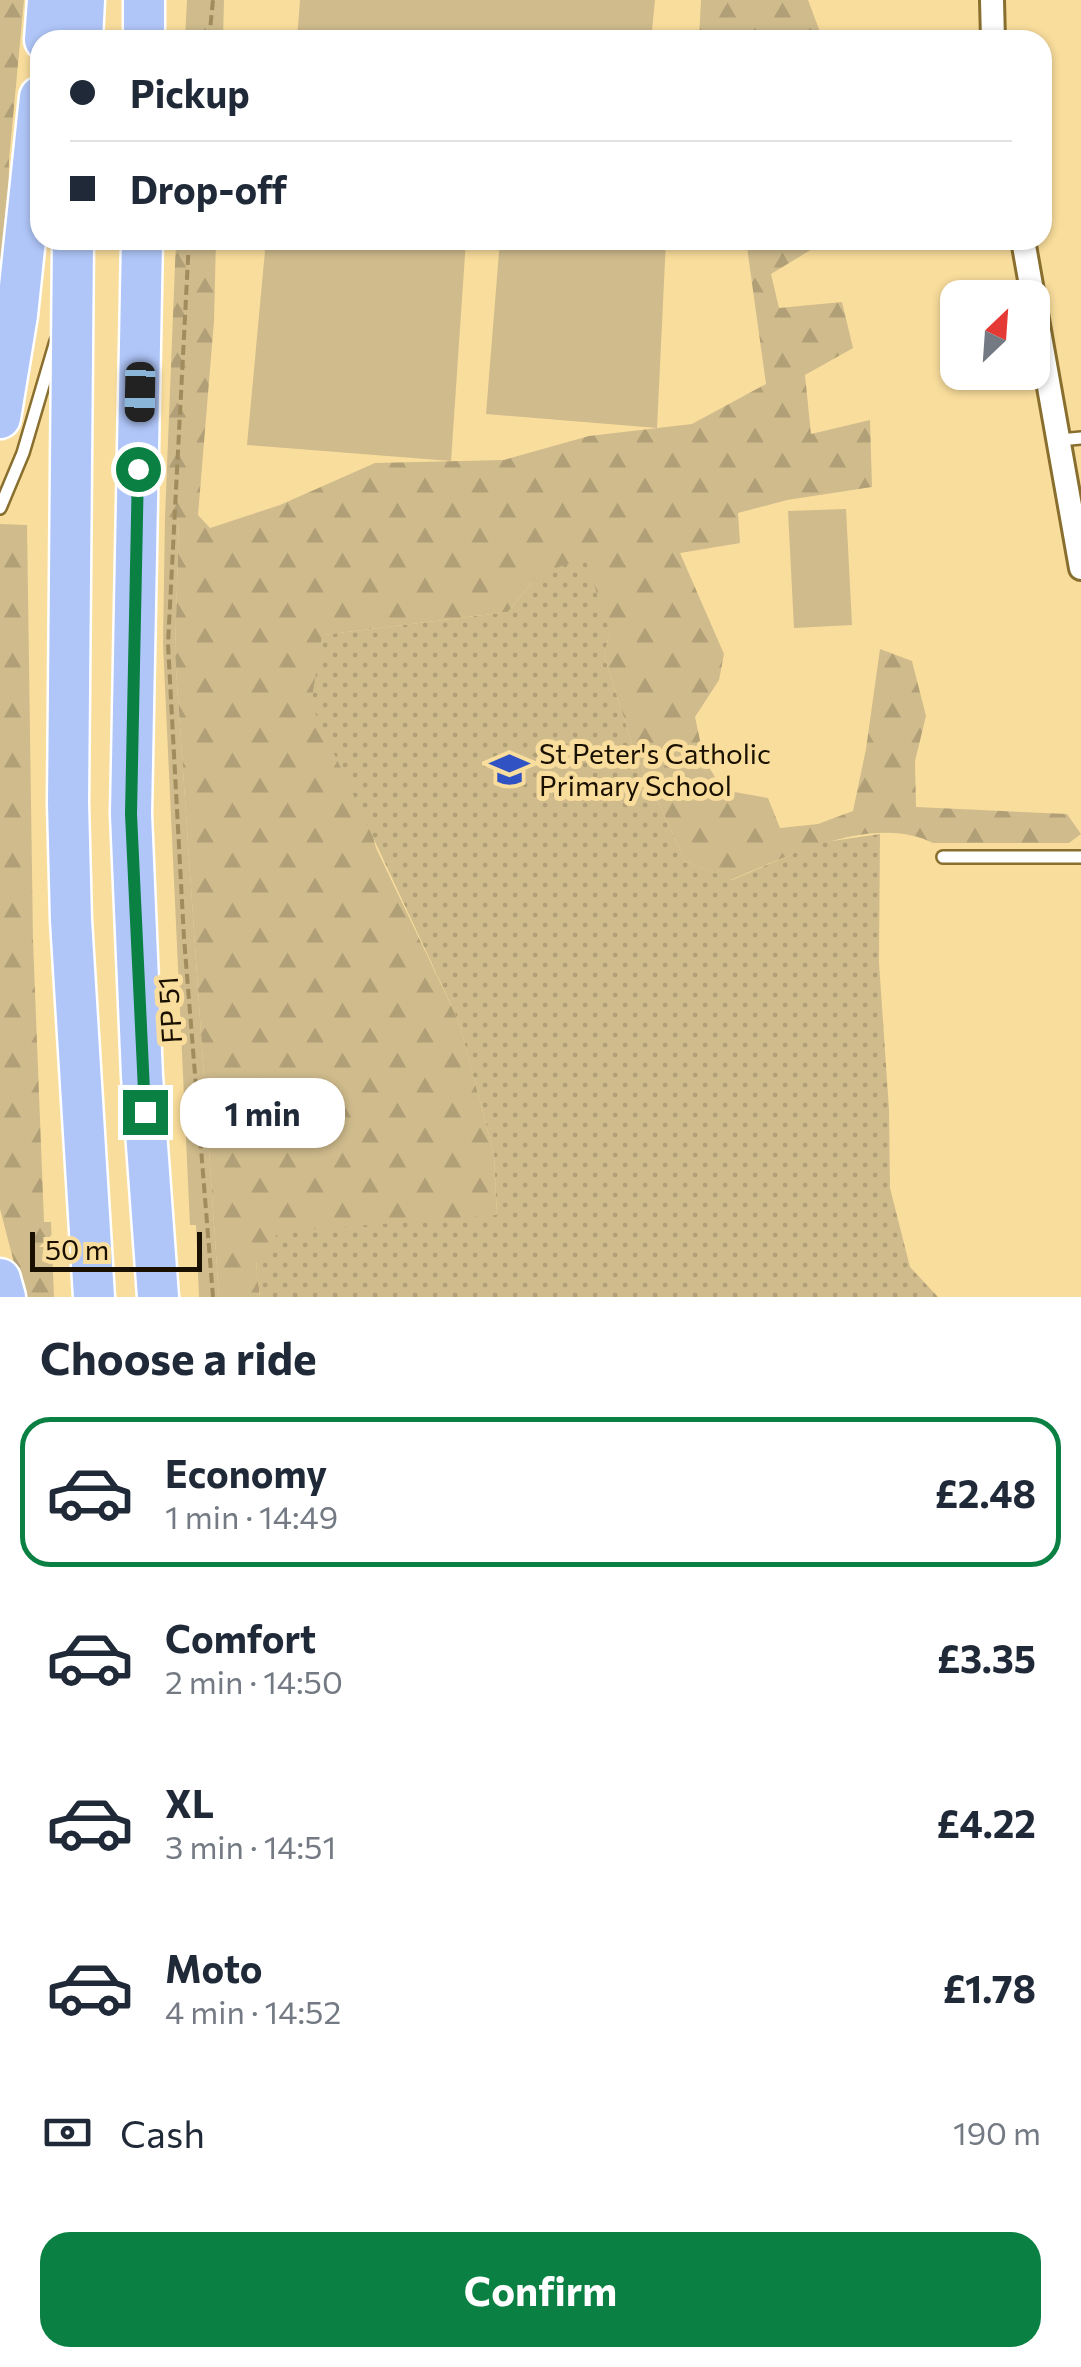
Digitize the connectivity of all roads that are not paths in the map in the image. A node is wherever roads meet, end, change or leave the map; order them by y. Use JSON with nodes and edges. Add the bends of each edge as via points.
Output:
{"nodes":[{"id":1,"x":48,"y":0,"type":"edge"},
{"id":2,"x":84,"y":0,"type":"edge"},
{"id":3,"x":144,"y":0,"type":"edge"},
{"id":4,"x":992,"y":0,"type":"edge"},
{"id":5,"x":45,"y":30,"type":"edge"},
{"id":6,"x":82,"y":30,"type":"edge"},
{"id":7,"x":144,"y":30,"type":"edge"},
{"id":8,"x":993,"y":30,"type":"edge"},
{"id":9,"x":30,"y":191,"type":"edge"},
{"id":10,"x":72,"y":250,"type":"edge"},
{"id":11,"x":142,"y":250,"type":"edge"},
{"id":12,"x":1024,"y":250,"type":"edge"},
{"id":13,"x":70,"y":296,"type":"junction"},
{"id":14,"x":0,"y":418,"type":"edge"},
{"id":15,"x":1070,"y":439,"type":"edge"},
{"id":16,"x":0,"y":508,"type":"edge"},
{"id":17,"x":1081,"y":568,"type":"edge"},
{"id":18,"x":944,"y":857,"type":"dead end"},
{"id":19,"x":1081,"y":857,"type":"edge"},
{"id":20,"x":0,"y":1279,"type":"edge"},
{"id":21,"x":5,"y":1297,"type":"edge"},
{"id":22,"x":94,"y":1297,"type":"edge"},
{"id":23,"x":158,"y":1297,"type":"edge"}],
"edges":[{"from":1,"to":5,"type":"highway"},
{"from":2,"to":6,"type":"highway"},
{"from":3,"to":7,"type":"highway"},
{"from":4,"to":8,"type":"street"},
{"from":9,"to":14,"type":"highway"},
{"from":10,"to":13,"type":"highway"},
{"from":11,"to":23,"type":"highway","via":[[131,814]]},
{"from":12,"to":15,"type":"street"},
{"from":13,"to":16,"type":"lane"},
{"from":13,"to":22,"type":"highway","via":[[70,920]]},
{"from":15,"to":17,"type":"street"},
{"from":18,"to":19,"type":"lane"},
{"from":20,"to":21,"type":"highway"}]}
